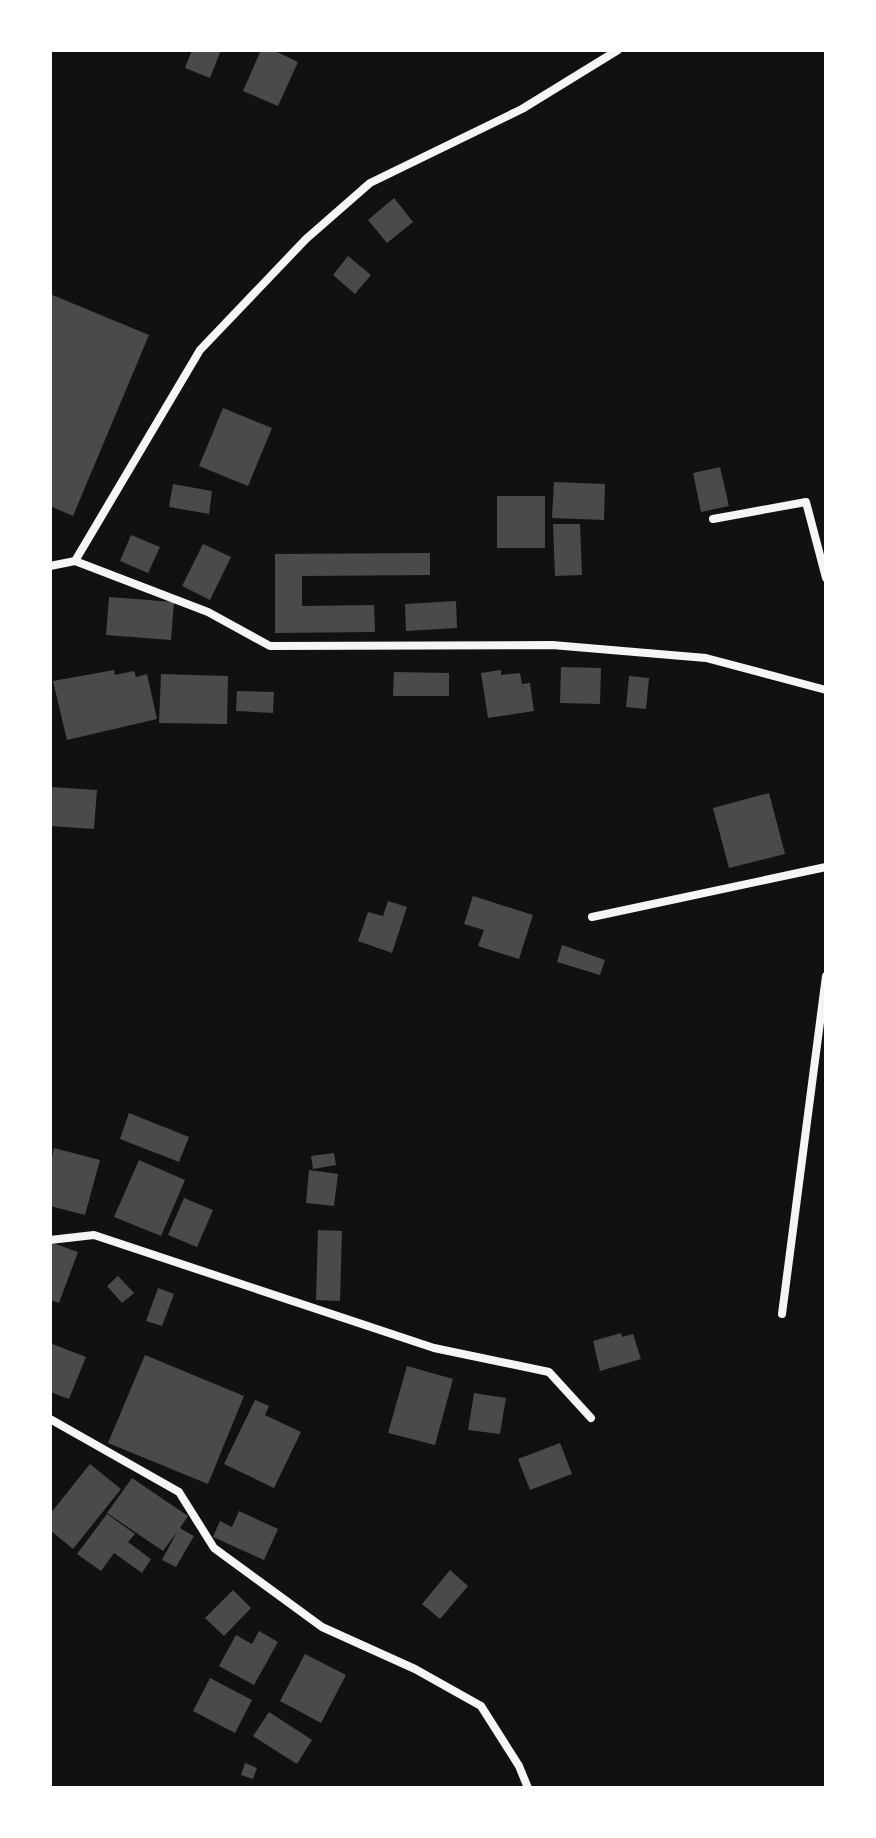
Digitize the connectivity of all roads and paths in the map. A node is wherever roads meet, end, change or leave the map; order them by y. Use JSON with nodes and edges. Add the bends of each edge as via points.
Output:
{"nodes":[{"id":1,"x":618,"y":50,"type":"edge"},
{"id":2,"x":713,"y":519,"type":"dead end"},
{"id":3,"x":75,"y":561,"type":"junction"},
{"id":4,"x":50,"y":566,"type":"edge"},
{"id":5,"x":826,"y":578,"type":"edge"},
{"id":6,"x":826,"y":690,"type":"edge"},
{"id":7,"x":826,"y":867,"type":"edge"},
{"id":8,"x":592,"y":917,"type":"dead end"},
{"id":9,"x":826,"y":976,"type":"edge"},
{"id":10,"x":50,"y":1240,"type":"edge"},
{"id":11,"x":782,"y":1314,"type":"dead end"},
{"id":12,"x":591,"y":1418,"type":"dead end"},
{"id":13,"x":50,"y":1419,"type":"edge"},
{"id":14,"x":528,"y":1788,"type":"edge"}],
"edges":[{"from":1,"to":3,"type":"street","via":[[522,109],[370,183],[306,239],[200,350]]},
{"from":2,"to":5,"type":"street","via":[[806,502]]},
{"from":3,"to":4,"type":"street"},
{"from":3,"to":6,"type":"street","via":[[208,612],[270,646],[552,645],[706,658]]},
{"from":7,"to":8,"type":"street"},
{"from":9,"to":11,"type":"street"},
{"from":10,"to":12,"type":"street","via":[[94,1235],[434,1348],[549,1372]]},
{"from":13,"to":14,"type":"street","via":[[179,1492],[214,1548],[322,1627],[481,1706]]}]}
